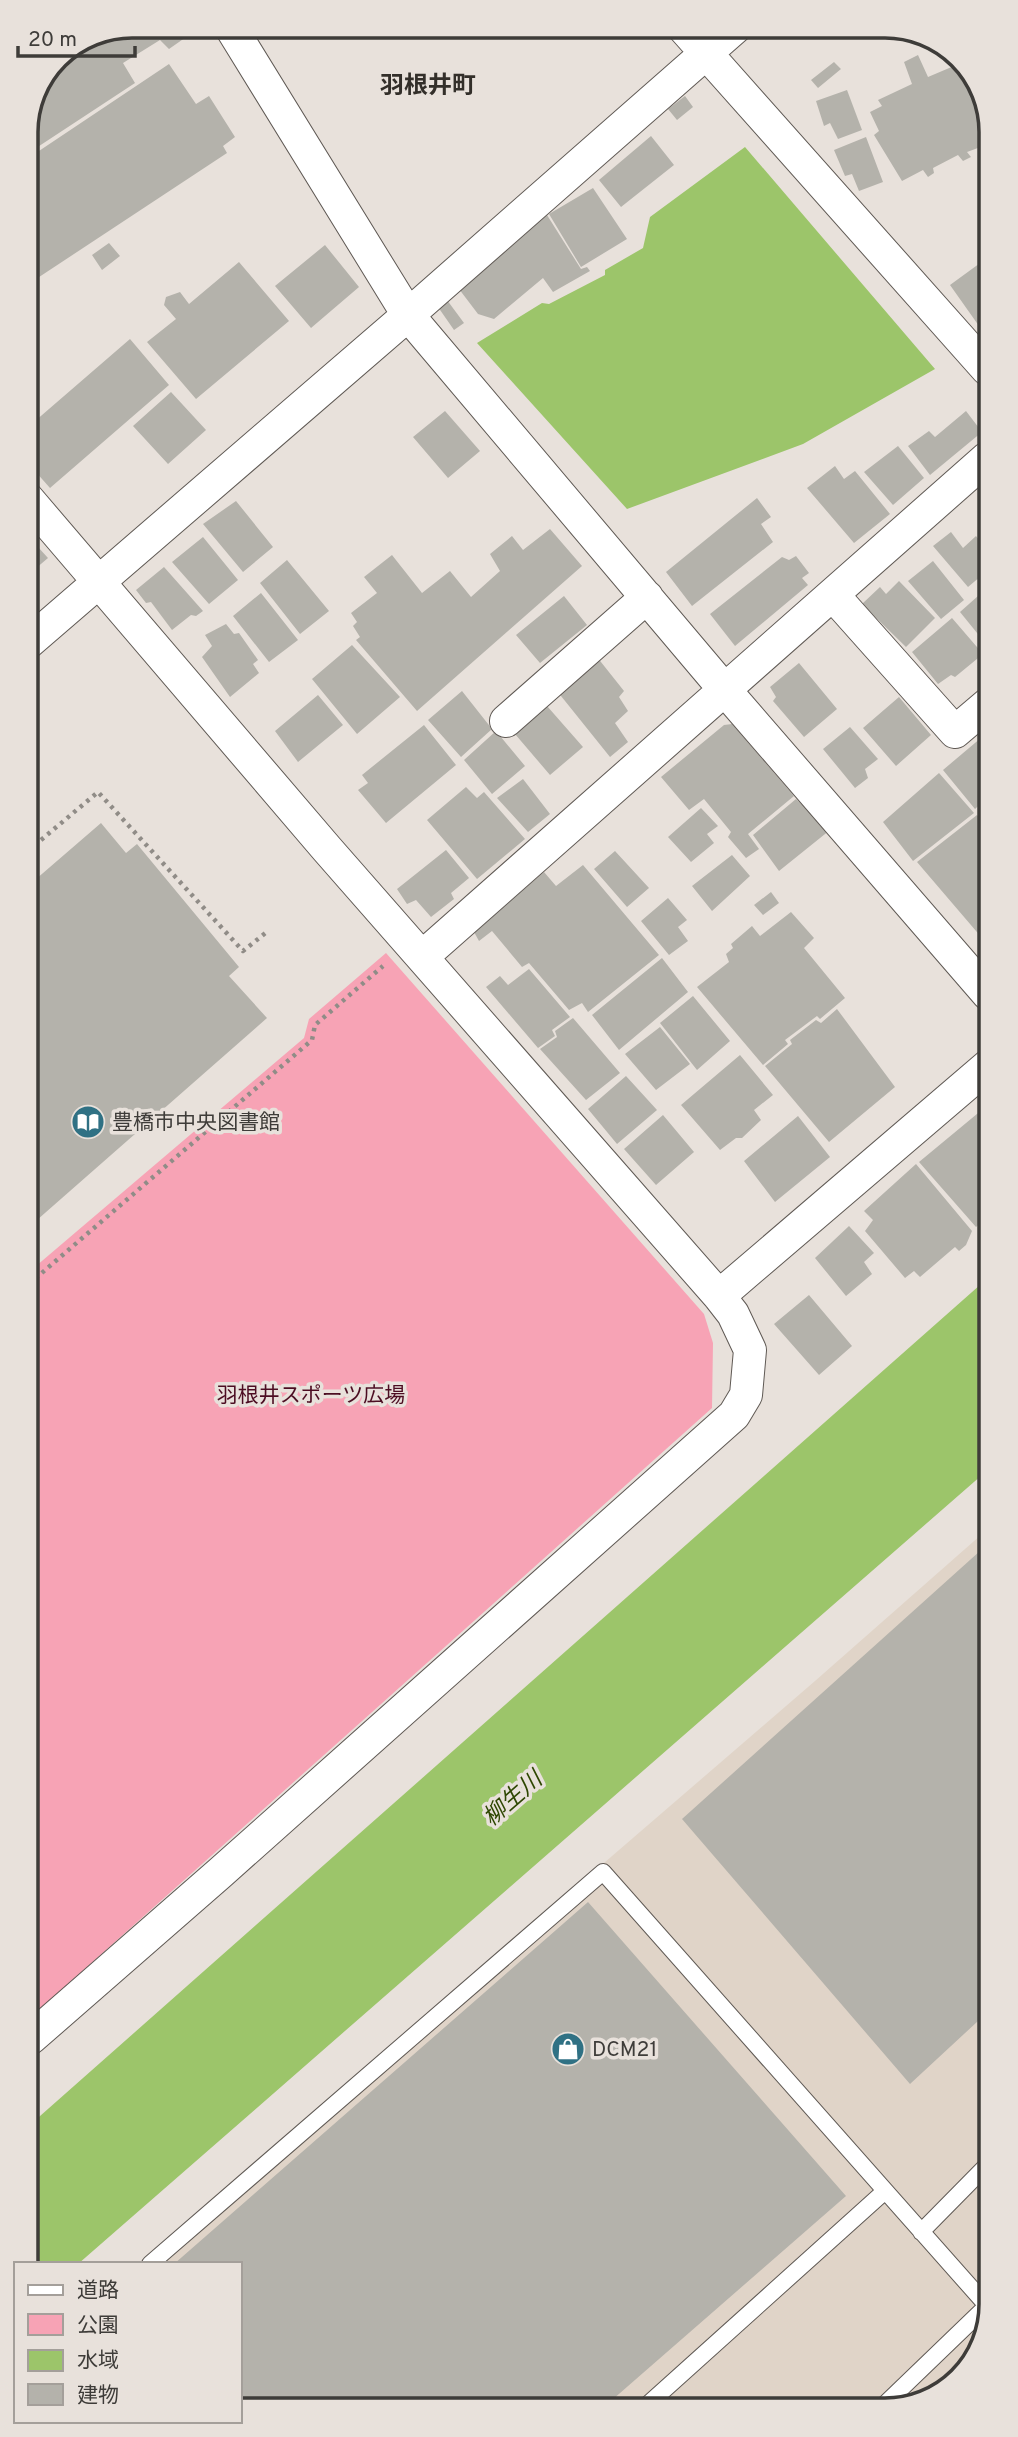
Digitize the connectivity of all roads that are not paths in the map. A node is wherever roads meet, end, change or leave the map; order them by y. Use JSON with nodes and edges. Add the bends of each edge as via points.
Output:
{"nodes":[{"id":1,"x":237,"y":38,"type":"edge"},
{"id":2,"x":692,"y":39,"type":"edge"},
{"id":3,"x":722,"y":39,"type":"edge"},
{"id":4,"x":705,"y":54,"type":"junction"},
{"id":5,"x":408,"y":315,"type":"junction"},
{"id":6,"x":979,"y":360,"type":"edge"},
{"id":7,"x":979,"y":465,"type":"edge"},
{"id":8,"x":39,"y":511,"type":"edge"},
{"id":9,"x":99,"y":580,"type":"junction"},
{"id":10,"x":833,"y":595,"type":"junction"},
{"id":11,"x":647,"y":597,"type":"junction"},
{"id":12,"x":39,"y":633,"type":"edge"},
{"id":13,"x":724,"y":689,"type":"junction"},
{"id":14,"x":979,"y":712,"type":"edge"},
{"id":15,"x":506,"y":720,"type":"dead end"},
{"id":16,"x":422,"y":957,"type":"junction"},
{"id":17,"x":979,"y":985,"type":"edge"},
{"id":18,"x":979,"y":1074,"type":"edge"},
{"id":19,"x":719,"y":1296,"type":"junction"},
{"id":20,"x":38,"y":2032,"type":"edge"},
{"id":21,"x":979,"y":2173,"type":"edge"},
{"id":22,"x":885,"y":2191,"type":"junction"},
{"id":23,"x":921,"y":2232,"type":"junction"},
{"id":24,"x":152,"y":2262,"type":"edge"},
{"id":25,"x":979,"y":2293,"type":"edge"},
{"id":26,"x":978,"y":2316,"type":"edge"},
{"id":27,"x":655,"y":2398,"type":"edge"},
{"id":28,"x":892,"y":2398,"type":"edge"}],
"edges":[{"from":1,"to":5,"type":"street"},
{"from":2,"to":4,"type":"street"},
{"from":3,"to":4,"type":"street"},
{"from":4,"to":5,"type":"street"},
{"from":4,"to":6,"type":"street"},
{"from":5,"to":9,"type":"street"},
{"from":5,"to":11,"type":"street"},
{"from":7,"to":10,"type":"street"},
{"from":8,"to":9,"type":"street"},
{"from":9,"to":12,"type":"street"},
{"from":9,"to":16,"type":"street"},
{"from":10,"to":13,"type":"street"},
{"from":10,"to":14,"type":"street","via":[[955,732]]},
{"from":11,"to":13,"type":"street"},
{"from":11,"to":15,"type":"street"},
{"from":13,"to":16,"type":"street"},
{"from":13,"to":17,"type":"street"},
{"from":16,"to":19,"type":"street"},
{"from":18,"to":19,"type":"street"},
{"from":19,"to":20,"type":"street","via":[[750,1350],[746,1395],[734,1415]]},
{"from":21,"to":23,"type":"lane"},
{"from":22,"to":23,"type":"lane"},
{"from":22,"to":24,"type":"lane","via":[[603,1872]]},
{"from":22,"to":27,"type":"lane"},
{"from":23,"to":25,"type":"lane"},
{"from":26,"to":28,"type":"lane"}]}
